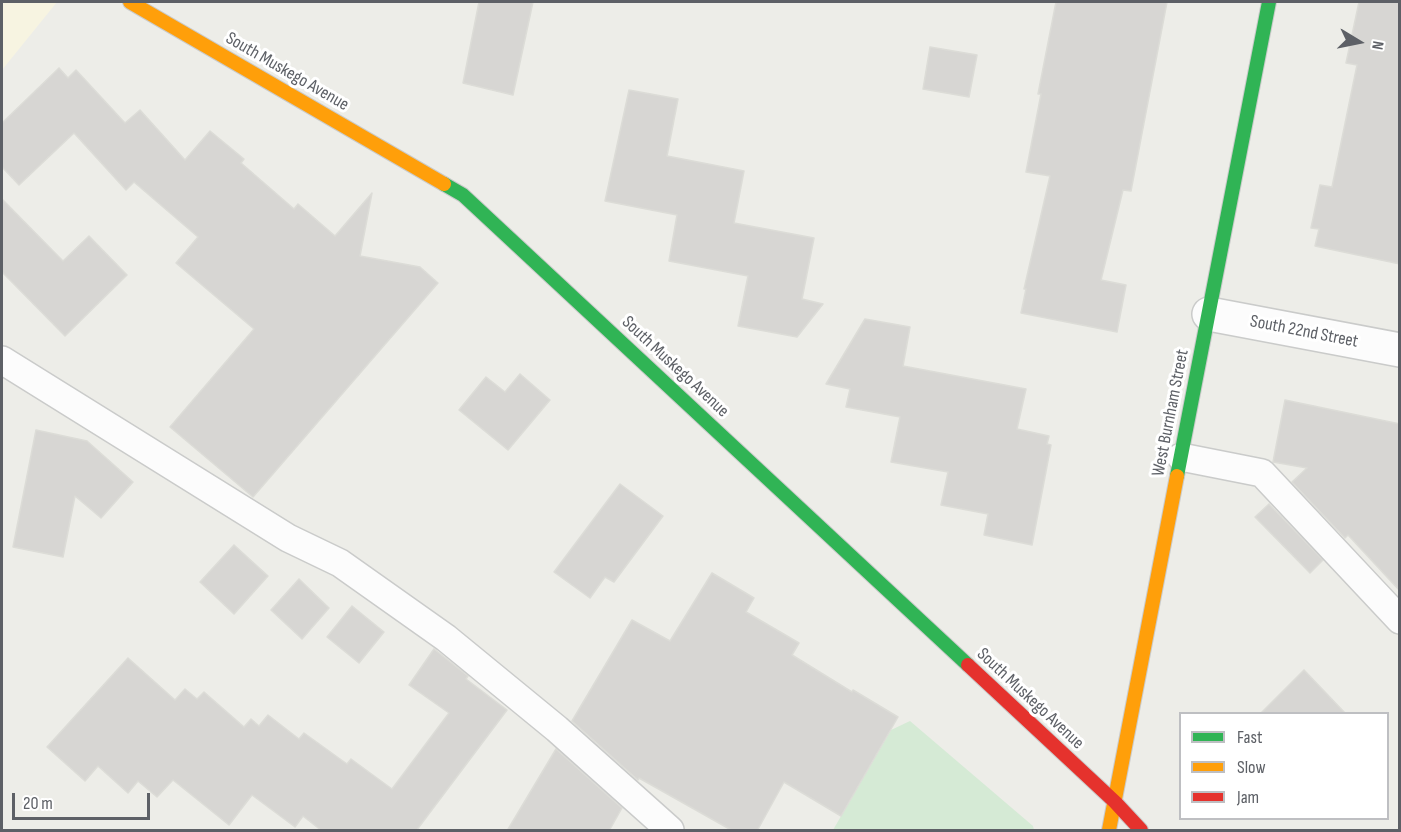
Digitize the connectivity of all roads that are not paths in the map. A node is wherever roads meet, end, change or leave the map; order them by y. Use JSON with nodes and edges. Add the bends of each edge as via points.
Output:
{"nodes":[{"id":1,"x":130,"y":2,"type":"edge"},
{"id":2,"x":1269,"y":2,"type":"edge"},
{"id":3,"x":1209,"y":314,"type":"junction"},
{"id":4,"x":1400,"y":350,"type":"edge"},
{"id":5,"x":2,"y":360,"type":"edge"},
{"id":6,"x":1181,"y":457,"type":"junction"},
{"id":7,"x":1400,"y":620,"type":"edge"},
{"id":8,"x":1115,"y":802,"type":"junction"},
{"id":9,"x":670,"y":831,"type":"edge"},
{"id":10,"x":1109,"y":831,"type":"edge"},
{"id":11,"x":1141,"y":831,"type":"edge"}],
"edges":[{"from":1,"to":8,"type":"street","name":"South Muskego Avenue","via":[[463,195]]},
{"from":2,"to":3,"type":"street","name":"West Burnham Street"},
{"from":3,"to":4,"type":"street","name":"South 22nd Street"},
{"from":3,"to":6,"type":"street","name":"West Burnham Street"},
{"from":5,"to":9,"type":"lane","via":[[288,538],[340,563],[437,631],[557,729]]},
{"from":6,"to":7,"type":"lane","via":[[1262,473]]},
{"from":6,"to":8,"type":"street","name":"West Burnham Street"},
{"from":8,"to":10,"type":"street","name":"West Burnham Street"},
{"from":8,"to":11,"type":"street","name":"South Muskego Avenue"}]}
